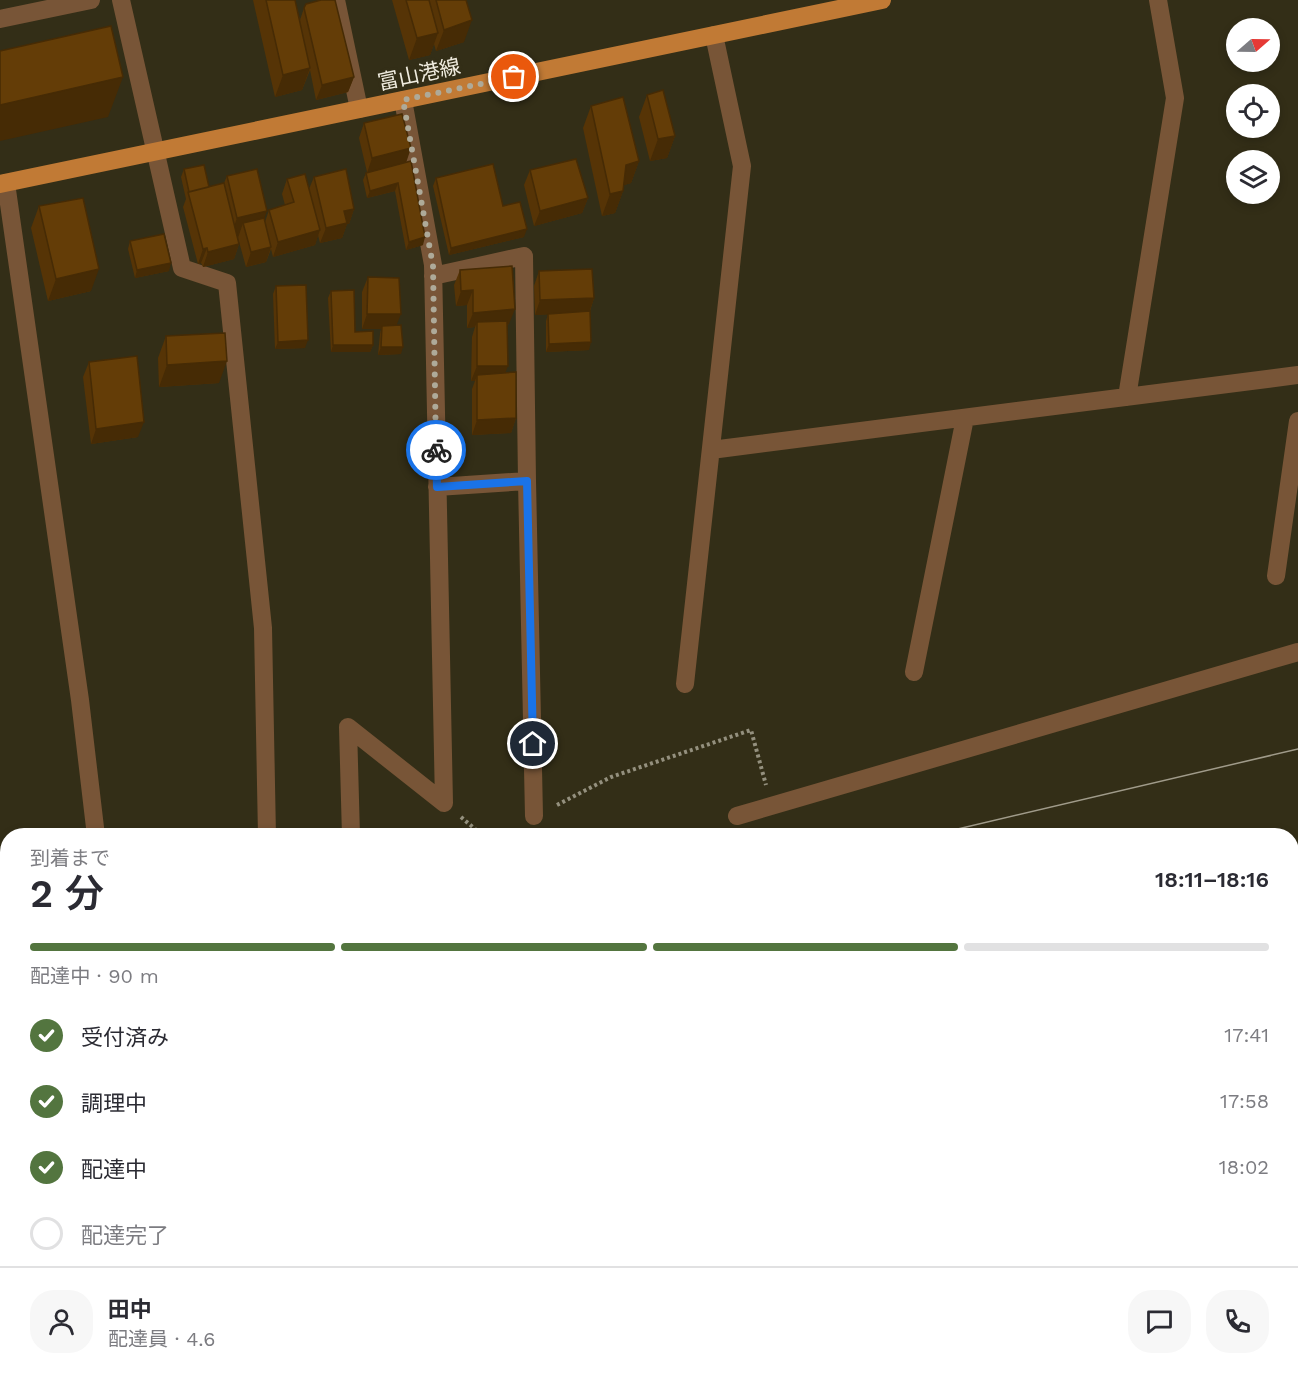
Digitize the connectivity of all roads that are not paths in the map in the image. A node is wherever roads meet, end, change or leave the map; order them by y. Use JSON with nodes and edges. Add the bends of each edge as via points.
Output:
{"nodes":[{"id":1,"x":91,"y":0,"type":"edge"},
{"id":2,"x":121,"y":0,"type":"edge"},
{"id":3,"x":336,"y":0,"type":"edge"},
{"id":4,"x":882,"y":0,"type":"edge"},
{"id":5,"x":1158,"y":0,"type":"edge"},
{"id":6,"x":0,"y":19,"type":"edge"},
{"id":7,"x":714,"y":35,"type":"junction"},
{"id":8,"x":403,"y":100,"type":"junction"},
{"id":9,"x":359,"y":109,"type":"junction"},
{"id":10,"x":156,"y":152,"type":"junction"},
{"id":11,"x":3,"y":183,"type":"edge"},
{"id":12,"x":433,"y":276,"type":"junction"},
{"id":13,"x":1298,"y":375,"type":"edge"},
{"id":14,"x":1127,"y":397,"type":"junction"},
{"id":15,"x":965,"y":417,"type":"junction"},
{"id":16,"x":1298,"y":421,"type":"edge"},
{"id":17,"x":711,"y":450,"type":"junction"},
{"id":18,"x":527,"y":481,"type":"junction"},
{"id":19,"x":437,"y":487,"type":"junction"},
{"id":20,"x":1276,"y":576,"type":"dead end"},
{"id":21,"x":1298,"y":652,"type":"edge"},
{"id":22,"x":914,"y":672,"type":"dead end"},
{"id":23,"x":685,"y":684,"type":"dead end"},
{"id":24,"x":534,"y":816,"type":"road end"},
{"id":25,"x":737,"y":816,"type":"dead end"},
{"id":26,"x":95,"y":828,"type":"edge"},
{"id":27,"x":267,"y":828,"type":"edge"},
{"id":28,"x":351,"y":828,"type":"edge"}],
"edges":[{"from":1,"to":6,"type":"street"},
{"from":2,"to":10,"type":"street"},
{"from":3,"to":9,"type":"street"},
{"from":4,"to":7,"type":"main road","name":"富山港線"},
{"from":5,"to":14,"type":"street","via":[[1175,98]]},
{"from":7,"to":8,"type":"main road","name":"富山港線"},
{"from":7,"to":17,"type":"street","via":[[742,166]]},
{"from":8,"to":9,"type":"main road","name":"富山港線"},
{"from":8,"to":12,"type":"street"},
{"from":9,"to":10,"type":"main road","name":"富山港線"},
{"from":10,"to":11,"type":"main road","name":"富山港線"},
{"from":10,"to":27,"type":"street","via":[[182,268],[227,283],[263,628]]},
{"from":11,"to":26,"type":"street","via":[[80,700]]},
{"from":12,"to":18,"type":"street","via":[[524,256]]},
{"from":12,"to":19,"type":"street"},
{"from":13,"to":14,"type":"street"},
{"from":14,"to":15,"type":"street"},
{"from":15,"to":17,"type":"street"},
{"from":15,"to":22,"type":"street"},
{"from":16,"to":20,"type":"street"},
{"from":17,"to":23,"type":"street"},
{"from":18,"to":19,"type":"street"},
{"from":18,"to":24,"type":"street"},
{"from":19,"to":28,"type":"street","via":[[444,803],[348,727]]},
{"from":21,"to":25,"type":"street"}]}
